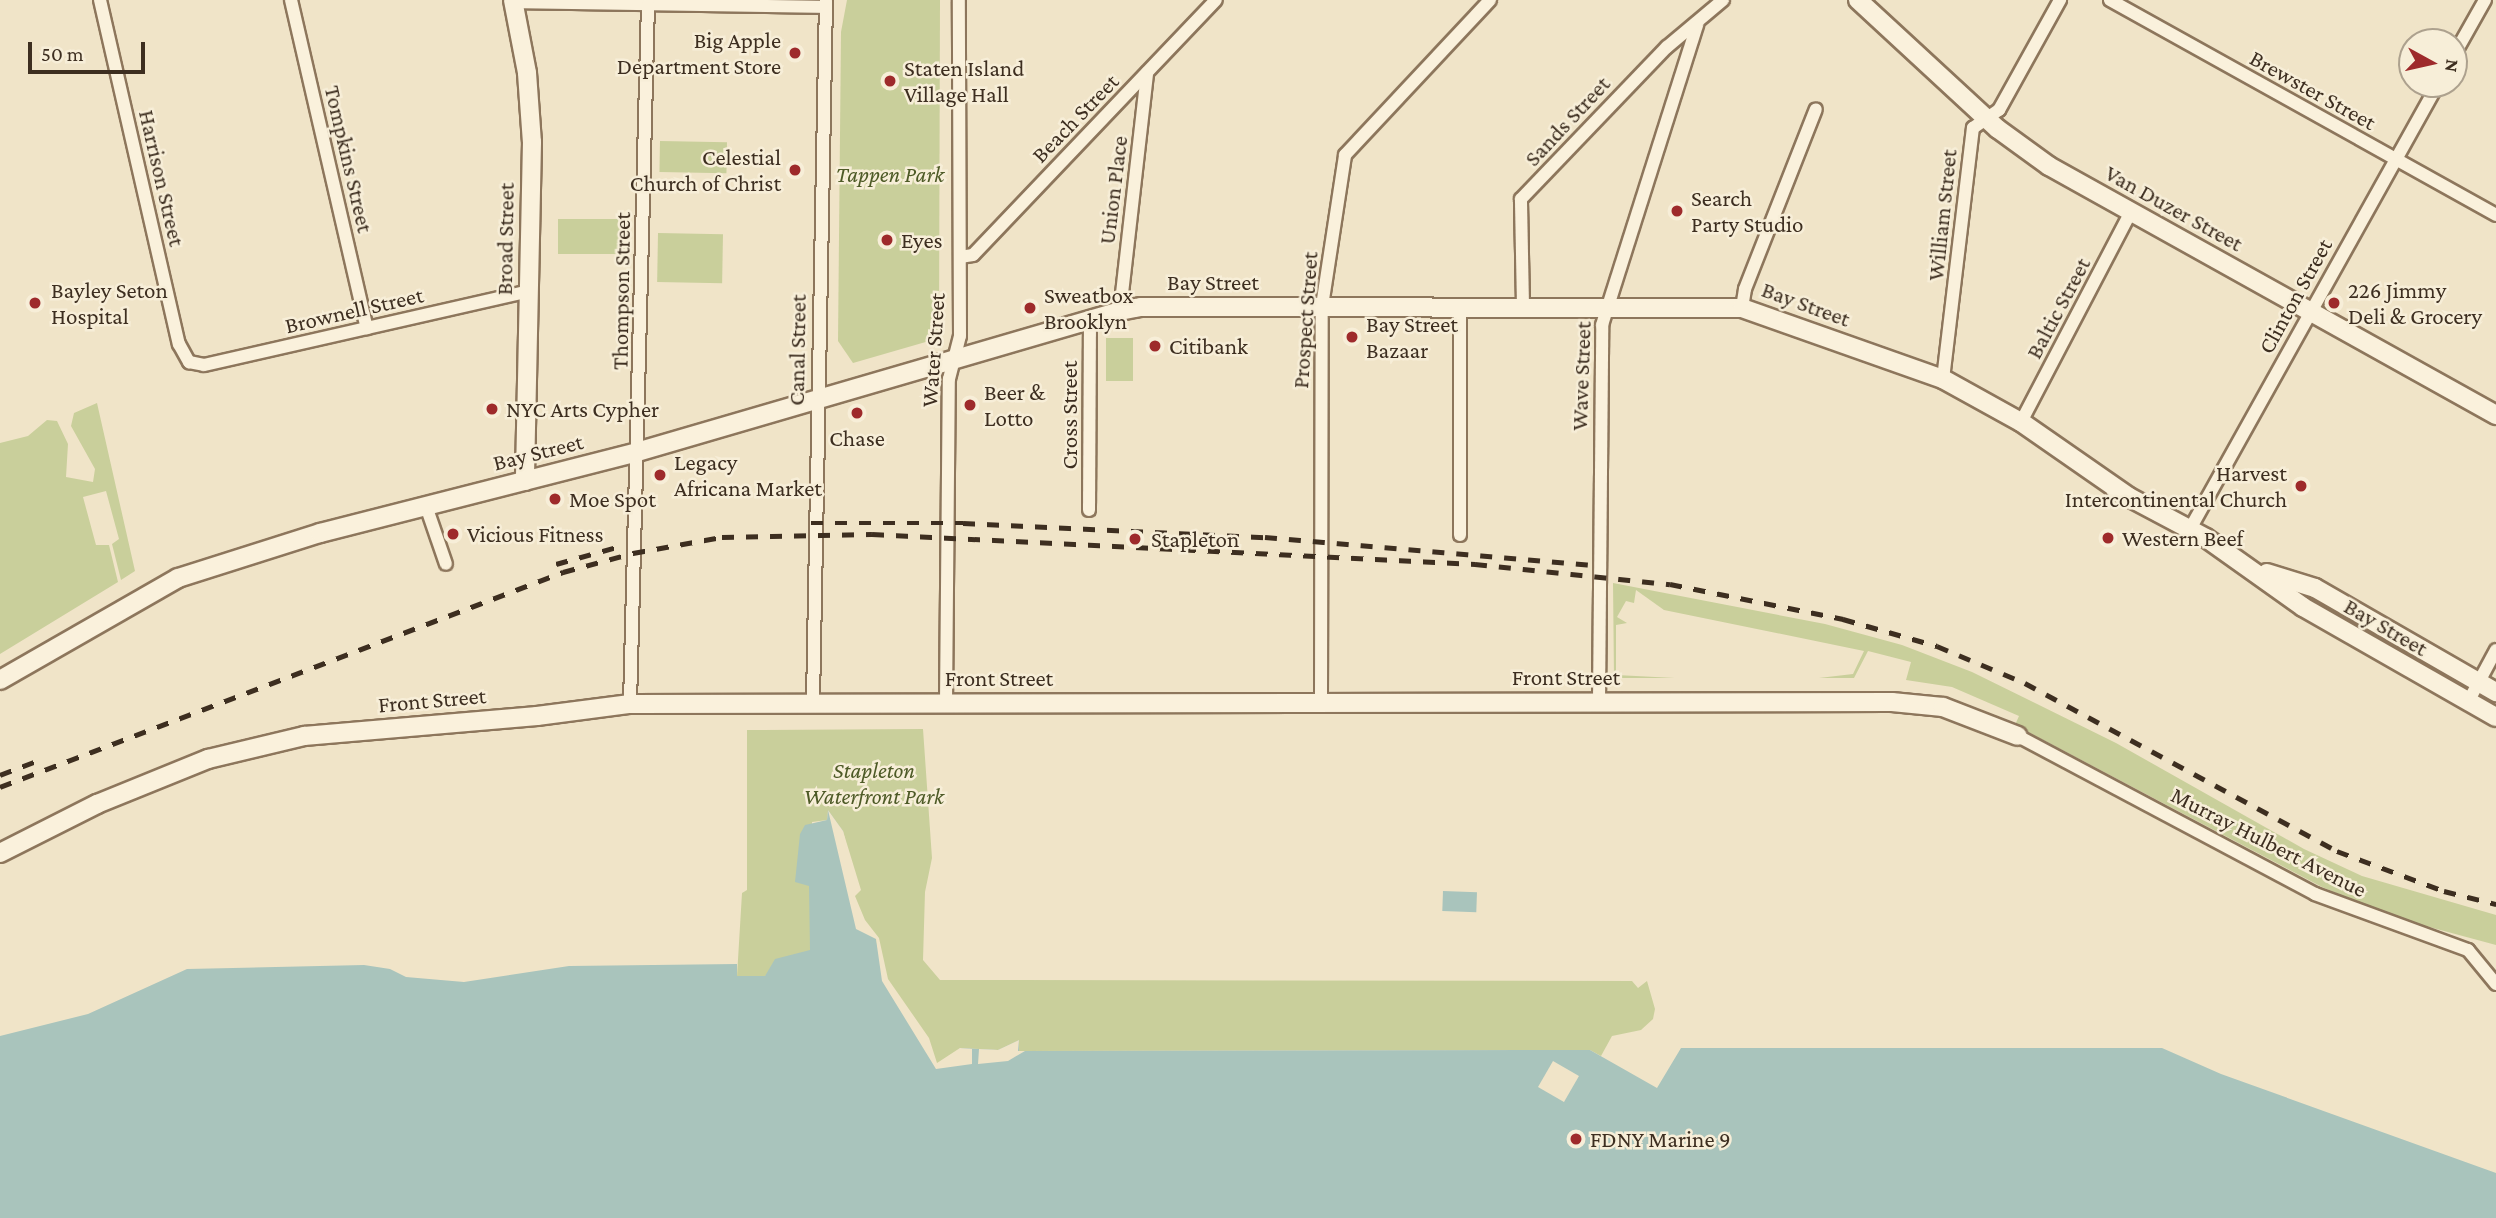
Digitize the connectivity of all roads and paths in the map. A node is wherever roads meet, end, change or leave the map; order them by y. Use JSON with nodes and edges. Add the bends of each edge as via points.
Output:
{"nodes":[{"id":1,"x":100,"y":0,"type":"edge"},
{"id":2,"x":291,"y":0,"type":"edge"},
{"id":3,"x":959,"y":0,"type":"edge"},
{"id":4,"x":1216,"y":0,"type":"edge"},
{"id":5,"x":1490,"y":0,"type":"edge"},
{"id":6,"x":1723,"y":0,"type":"edge"},
{"id":7,"x":1858,"y":0,"type":"edge"},
{"id":8,"x":2060,"y":0,"type":"edge"},
{"id":9,"x":2110,"y":0,"type":"edge"},
{"id":10,"x":2485,"y":0,"type":"edge"},
{"id":11,"x":513,"y":1,"type":"edge"},
{"id":12,"x":825,"y":3,"type":"edge"},
{"id":13,"x":648,"y":4,"type":"junction"},
{"id":14,"x":1697,"y":25,"type":"junction"},
{"id":15,"x":2468,"y":30,"type":"edge"},
{"id":16,"x":1147,"y":73,"type":"junction"},
{"id":17,"x":2430,"y":98,"type":"edge"},
{"id":18,"x":1816,"y":109,"type":"dead end"},
{"id":19,"x":1987,"y":118,"type":"junction"},
{"id":20,"x":2395,"y":159,"type":"junction"},
{"id":21,"x":2131,"y":212,"type":"junction"},
{"id":22,"x":2496,"y":215,"type":"edge"},
{"id":23,"x":960,"y":257,"type":"junction"},
{"id":24,"x":529,"y":291,"type":"junction"},
{"id":25,"x":1322,"y":306,"type":"junction"},
{"id":26,"x":1460,"y":306,"type":"junction"},
{"id":27,"x":1523,"y":306,"type":"junction"},
{"id":28,"x":1605,"y":306,"type":"junction"},
{"id":29,"x":1742,"y":308,"type":"junction"},
{"id":30,"x":1120,"y":311,"type":"junction"},
{"id":31,"x":2310,"y":312,"type":"junction"},
{"id":32,"x":1090,"y":320,"type":"junction"},
{"id":33,"x":367,"y":328,"type":"junction"},
{"id":34,"x":955,"y":358,"type":"junction"},
{"id":35,"x":189,"y":362,"type":"joint"},
{"id":36,"x":1943,"y":379,"type":"junction"},
{"id":37,"x":817,"y":398,"type":"junction"},
{"id":38,"x":2496,"y":415,"type":"edge"},
{"id":39,"x":2021,"y":422,"type":"junction"},
{"id":40,"x":637,"y":453,"type":"junction"},
{"id":41,"x":525,"y":481,"type":"junction"},
{"id":42,"x":426,"y":506,"type":"junction"},
{"id":43,"x":1089,"y":510,"type":"dead end"},
{"id":44,"x":2190,"y":529,"type":"junction"},
{"id":45,"x":1460,"y":535,"type":"dead end"},
{"id":46,"x":446,"y":564,"type":"dead end"},
{"id":47,"x":2257,"y":570,"type":"junction"},
{"id":48,"x":2496,"y":650,"type":"edge"},
{"id":49,"x":0,"y":680,"type":"edge"},
{"id":50,"x":2479,"y":683,"type":"junction"},
{"id":51,"x":2496,"y":692,"type":"edge"},
{"id":52,"x":813,"y":702,"type":"junction"},
{"id":53,"x":1321,"y":702,"type":"junction"},
{"id":54,"x":1599,"y":702,"type":"junction"},
{"id":55,"x":2468,"y":702,"type":"junction"},
{"id":56,"x":946,"y":703,"type":"junction"},
{"id":57,"x":630,"y":704,"type":"junction"},
{"id":58,"x":2496,"y":717,"type":"edge"},
{"id":59,"x":2018,"y":736,"type":"joint"},
{"id":60,"x":0,"y":853,"type":"edge"},
{"id":61,"x":2496,"y":985,"type":"edge"}],
"edges":[{"from":1,"to":35,"type":"street","name":"Harrison Street","via":[[179,345]]},
{"from":2,"to":33,"type":"street","name":"Tompkins Street"},
{"from":3,"to":23,"type":"street","name":"Water Street"},
{"from":4,"to":16,"type":"street","name":"Beach Street"},
{"from":5,"to":25,"type":"street","name":"Prospect Street","via":[[1345,155]]},
{"from":6,"to":14,"type":"street","name":"Sands Street"},
{"from":7,"to":19,"type":"main road","name":"Van Duzer Street"},
{"from":8,"to":19,"type":"street","name":"William Street","via":[[2006,100]]},
{"from":9,"to":20,"type":"street","name":"Brewster Street"},
{"from":10,"to":15,"type":"street"},
{"from":11,"to":13,"type":"street"},
{"from":11,"to":24,"type":"main road","name":"Broad Street","via":[[527,73],[532,142]]},
{"from":12,"to":13,"type":"street"},
{"from":12,"to":37,"type":"street","name":"Canal Street"},
{"from":13,"to":40,"type":"street","name":"Thompson Street"},
{"from":14,"to":27,"type":"street","name":"Sands Street","via":[[1667,47],[1521,199]]},
{"from":14,"to":28,"type":"street","name":"Wave Street"},
{"from":16,"to":23,"type":"street","name":"Beach Street","via":[[973,255]]},
{"from":16,"to":30,"type":"street","name":"Union Place"},
{"from":17,"to":20,"type":"street","name":"Clinton Street"},
{"from":18,"to":29,"type":"street","via":[[1745,289]]},
{"from":19,"to":21,"type":"main road","name":"Van Duzer Street","via":[[2049,166]]},
{"from":19,"to":36,"type":"street","name":"William Street","via":[[1973,128]]},
{"from":20,"to":22,"type":"street","name":"Brewster Street"},
{"from":20,"to":31,"type":"street","name":"Clinton Street"},
{"from":21,"to":31,"type":"main road","name":"Van Duzer Street"},
{"from":21,"to":39,"type":"street","name":"Baltic Street"},
{"from":23,"to":34,"type":"street","name":"Water Street","via":[[960,336]]},
{"from":24,"to":33,"type":"street","name":"Brownell Street"},
{"from":24,"to":41,"type":"main road","name":"Broad Street"},
{"from":25,"to":26,"type":"main road","name":"Bay Street"},
{"from":25,"to":30,"type":"main road","name":"Bay Street"},
{"from":25,"to":53,"type":"street","name":"Prospect Street"},
{"from":26,"to":27,"type":"main road","name":"Bay Street"},
{"from":26,"to":45,"type":"street"},
{"from":27,"to":28,"type":"main road","name":"Bay Street"},
{"from":28,"to":29,"type":"main road","name":"Bay Street"},
{"from":28,"to":54,"type":"street","name":"Wave Street","via":[[1596,570]]},
{"from":29,"to":36,"type":"main road","name":"Bay Street"},
{"from":30,"to":32,"type":"main road","name":"Bay Street"},
{"from":31,"to":38,"type":"main road","name":"Van Duzer Street"},
{"from":31,"to":44,"type":"street","name":"Clinton Street"},
{"from":32,"to":34,"type":"main road","name":"Bay Street"},
{"from":32,"to":43,"type":"street","name":"Cross Street"},
{"from":33,"to":35,"type":"street","name":"Brownell Street","via":[[204,366]]},
{"from":34,"to":37,"type":"main road","name":"Bay Street"},
{"from":34,"to":56,"type":"street","name":"Water Street","via":[[949,379]]},
{"from":36,"to":39,"type":"main road","name":"Bay Street"},
{"from":37,"to":40,"type":"main road","name":"Bay Street"},
{"from":37,"to":52,"type":"street","name":"Canal Street"},
{"from":39,"to":44,"type":"main road","name":"Bay Street","via":[[2129,497]]},
{"from":40,"to":41,"type":"main road","name":"Bay Street"},
{"from":40,"to":57,"type":"street","name":"Thompson Street"},
{"from":41,"to":42,"type":"main road","name":"Bay Street"},
{"from":42,"to":46,"type":"street"},
{"from":42,"to":49,"type":"main road","name":"Bay Street","via":[[320,533],[178,578]]},
{"from":44,"to":47,"type":"main road","name":"Bay Street"},
{"from":47,"to":50,"type":"main road","name":"Bay Street","via":[[2315,588]]},
{"from":47,"to":55,"type":"main road","name":"Bay Street","via":[[2303,607]]},
{"from":48,"to":50,"type":"street"},
{"from":50,"to":51,"type":"main road","name":"Bay Street"},
{"from":50,"to":55,"type":"street"},
{"from":52,"to":56,"type":"main road","name":"Front Street"},
{"from":52,"to":57,"type":"main road","name":"Front Street"},
{"from":53,"to":54,"type":"main road","name":"Front Street"},
{"from":53,"to":56,"type":"main road","name":"Front Street"},
{"from":54,"to":59,"type":"main road","name":"Front Street","via":[[1923,704],[1963,713]]},
{"from":55,"to":58,"type":"main road","name":"Bay Street"},
{"from":57,"to":60,"type":"main road","name":"Front Street","via":[[292,739],[208,759],[97,804]]},
{"from":59,"to":61,"type":"street","name":"Murray Hulbert Avenue","via":[[2315,894],[2468,950]]}]}
